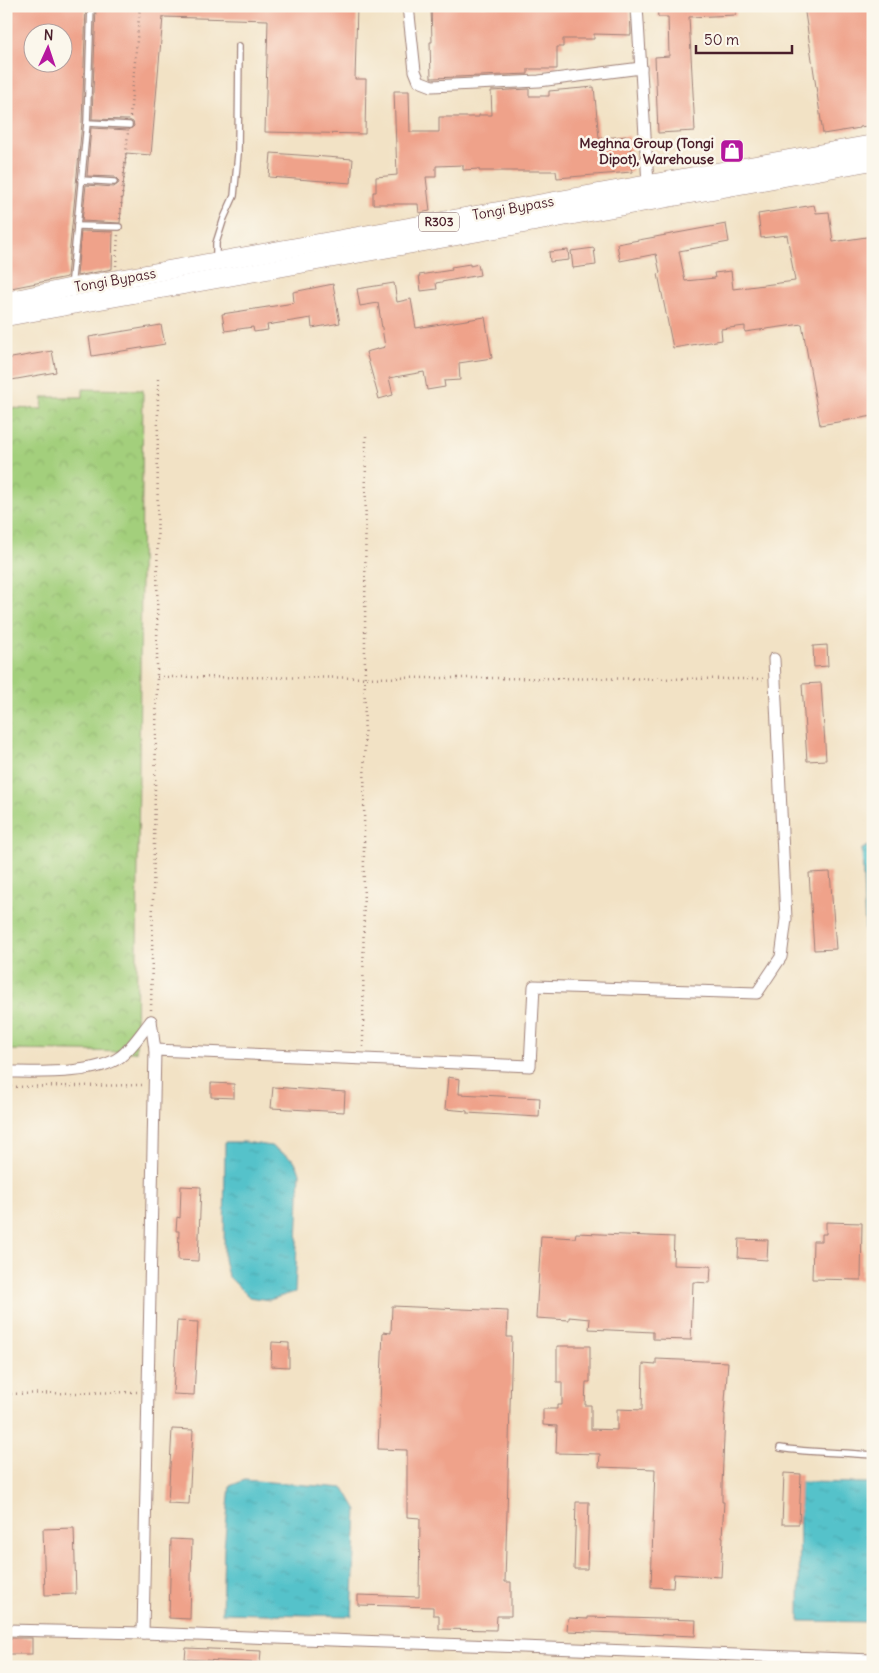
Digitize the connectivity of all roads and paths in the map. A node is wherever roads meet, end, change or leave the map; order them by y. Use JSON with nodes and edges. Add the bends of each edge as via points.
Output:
{"nodes":[{"id":1,"x":91,"y":6,"type":"edge"},
{"id":2,"x":140,"y":6,"type":"edge"},
{"id":3,"x":408,"y":6,"type":"edge"},
{"id":4,"x":636,"y":6,"type":"edge"},
{"id":5,"x":239,"y":46,"type":"dead end"},
{"id":6,"x":641,"y":68,"type":"junction"},
{"id":7,"x":87,"y":123,"type":"junction"},
{"id":8,"x":129,"y":125,"type":"junction"},
{"id":9,"x":873,"y":144,"type":"edge"},
{"id":10,"x":873,"y":161,"type":"edge"},
{"id":11,"x":80,"y":180,"type":"junction"},
{"id":12,"x":114,"y":182,"type":"dead end"},
{"id":13,"x":648,"y":184,"type":"junction"},
{"id":14,"x":77,"y":226,"type":"junction"},
{"id":15,"x":119,"y":227,"type":"junction"},
{"id":16,"x":216,"y":262,"type":"junction"},
{"id":17,"x":114,"y":280,"type":"junction"},
{"id":18,"x":72,"y":287,"type":"junction"},
{"id":19,"x":6,"y":301,"type":"edge"},
{"id":20,"x":6,"y":317,"type":"edge"},
{"id":21,"x":158,"y":376,"type":"dead end"},
{"id":22,"x":366,"y":433,"type":"dead end"},
{"id":23,"x":774,"y":659,"type":"dead end"},
{"id":24,"x":157,"y":677,"type":"junction"},
{"id":25,"x":365,"y":678,"type":"junction"},
{"id":26,"x":773,"y":679,"type":"dead end"},
{"id":27,"x":151,"y":1021,"type":"junction"},
{"id":28,"x":155,"y":1050,"type":"junction"},
{"id":29,"x":363,"y":1058,"type":"junction"},
{"id":30,"x":6,"y":1072,"type":"edge"},
{"id":31,"x":155,"y":1085,"type":"junction"},
{"id":32,"x":6,"y":1087,"type":"edge"},
{"id":33,"x":148,"y":1392,"type":"junction"},
{"id":34,"x":6,"y":1394,"type":"edge"},
{"id":35,"x":780,"y":1448,"type":"dead end"},
{"id":36,"x":873,"y":1454,"type":"edge"},
{"id":37,"x":6,"y":1630,"type":"edge"},
{"id":38,"x":143,"y":1634,"type":"junction"},
{"id":39,"x":873,"y":1660,"type":"edge"}],
"edges":[{"from":1,"to":7,"type":"lane"},
{"from":2,"to":8,"type":"path"},
{"from":3,"to":6,"type":"street","via":[[415,71],[419,81],[432,86],[539,81]]},
{"from":4,"to":6,"type":"street"},
{"from":5,"to":16,"type":"lane","via":[[238,154],[234,196],[216,243]]},
{"from":6,"to":13,"type":"street"},
{"from":7,"to":8,"type":"lane"},
{"from":7,"to":11,"type":"lane"},
{"from":8,"to":15,"type":"path"},
{"from":9,"to":13,"type":"main road","name":"Tongi Bypass","number":"R303"},
{"from":10,"to":20,"type":"main road","number":"R303"},
{"from":11,"to":12,"type":"lane"},
{"from":11,"to":14,"type":"lane"},
{"from":13,"to":16,"type":"main road","name":"Tongi Bypass","number":"R303"},
{"from":14,"to":15,"type":"lane"},
{"from":14,"to":18,"type":"lane"},
{"from":15,"to":17,"type":"path"},
{"from":16,"to":17,"type":"main road","name":"Tongi Bypass","number":"R303"},
{"from":17,"to":18,"type":"main road","name":"Tongi Bypass","number":"R303"},
{"from":18,"to":19,"type":"main road","name":"Tongi Bypass","number":"R303"},
{"from":21,"to":24,"type":"path"},
{"from":22,"to":25,"type":"path"},
{"from":23,"to":29,"type":"street","via":[[786,919],[781,957],[756,993],[534,986],[530,1066]]},
{"from":24,"to":25,"type":"path"},
{"from":24,"to":27,"type":"path"},
{"from":25,"to":26,"type":"path"},
{"from":25,"to":29,"type":"path"},
{"from":27,"to":28,"type":"street"},
{"from":27,"to":30,"type":"street","via":[[121,1056],[104,1066]]},
{"from":28,"to":29,"type":"street"},
{"from":28,"to":31,"type":"street"},
{"from":31,"to":32,"type":"path"},
{"from":31,"to":33,"type":"street"},
{"from":33,"to":34,"type":"path"},
{"from":33,"to":38,"type":"street"},
{"from":35,"to":36,"type":"lane","via":[[803,1452]]},
{"from":37,"to":38,"type":"street"},
{"from":38,"to":39,"type":"street"}]}
